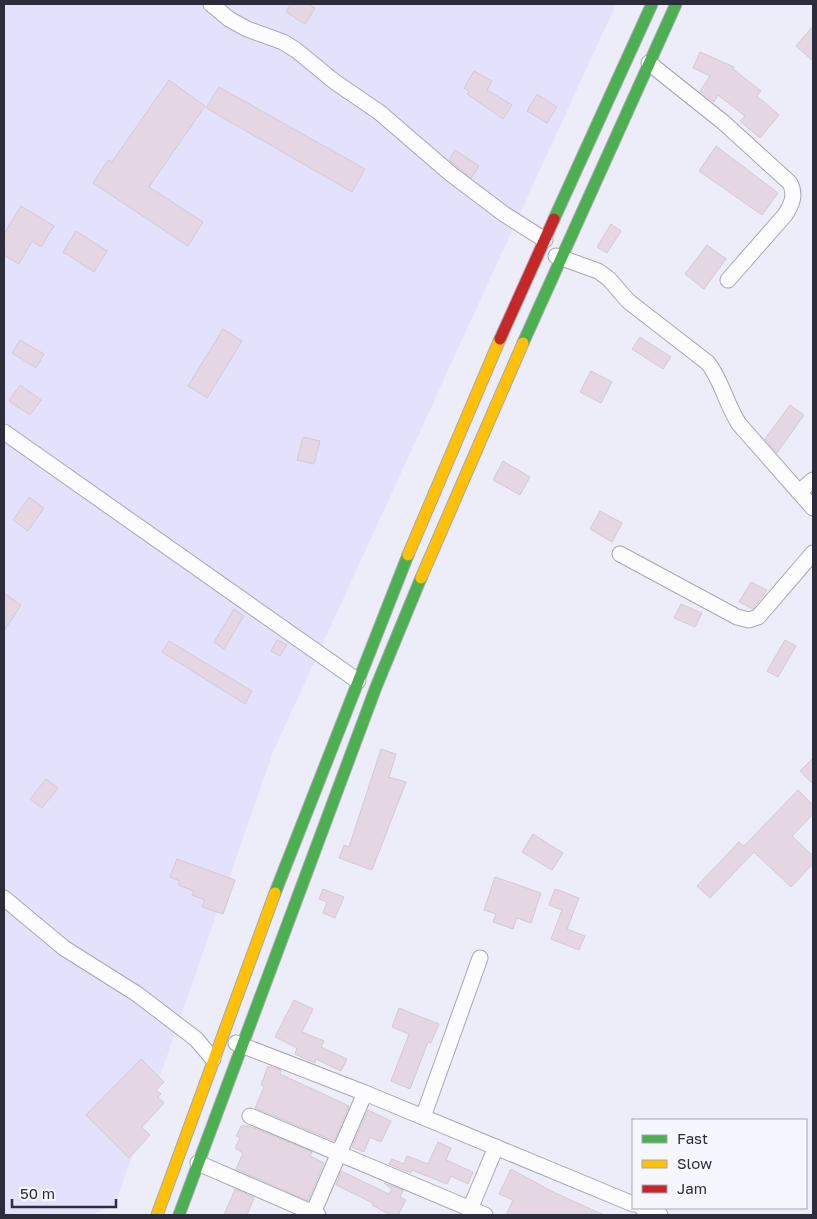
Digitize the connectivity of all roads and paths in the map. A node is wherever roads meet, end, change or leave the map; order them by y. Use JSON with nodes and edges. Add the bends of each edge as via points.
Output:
{"nodes":[{"id":1,"x":211,"y":4,"type":"edge"},
{"id":2,"x":652,"y":4,"type":"edge"},
{"id":3,"x":676,"y":4,"type":"edge"},
{"id":4,"x":648,"y":63,"type":"junction"},
{"id":5,"x":543,"y":245,"type":"junction"},
{"id":6,"x":560,"y":258,"type":"junction"},
{"id":7,"x":728,"y":280,"type":"dead end"},
{"id":8,"x":4,"y":432,"type":"edge"},
{"id":9,"x":813,"y":480,"type":"edge"},
{"id":10,"x":799,"y":492,"type":"junction"},
{"id":11,"x":813,"y":508,"type":"edge"},
{"id":12,"x":620,"y":554,"type":"dead end"},
{"id":13,"x":813,"y":554,"type":"edge"},
{"id":14,"x":358,"y":681,"type":"junction"},
{"id":15,"x":4,"y":898,"type":"edge"},
{"id":16,"x":480,"y":958,"type":"dead end"},
{"id":17,"x":221,"y":1038,"type":"junction"},
{"id":18,"x":242,"y":1045,"type":"junction"},
{"id":19,"x":213,"y":1058,"type":"junction"},
{"id":20,"x":364,"y":1093,"type":"junction"},
{"id":21,"x":250,"y":1116,"type":"dead end"},
{"id":22,"x":423,"y":1117,"type":"junction"},
{"id":23,"x":496,"y":1147,"type":"junction"},
{"id":24,"x":338,"y":1154,"type":"junction"},
{"id":25,"x":198,"y":1163,"type":"junction"},
{"id":26,"x":632,"y":1204,"type":"edge"},
{"id":27,"x":470,"y":1209,"type":"junction"},
{"id":28,"x":645,"y":1209,"type":"edge"},
{"id":29,"x":316,"y":1214,"type":"edge"},
{"id":30,"x":157,"y":1215,"type":"edge"},
{"id":31,"x":178,"y":1215,"type":"edge"},
{"id":32,"x":485,"y":1215,"type":"edge"},
{"id":33,"x":660,"y":1215,"type":"edge"}],
"edges":[{"from":1,"to":5,"type":"street","via":[[247,29],[296,50],[379,112],[451,174]]},
{"from":2,"to":5,"type":"highway"},
{"from":3,"to":4,"type":"highway"},
{"from":4,"to":6,"type":"highway"},
{"from":4,"to":7,"type":"street","via":[[723,122],[790,183],[793,190],[792,203],[785,215]]},
{"from":5,"to":6,"type":"street"},
{"from":5,"to":14,"type":"highway","via":[[451,453]]},
{"from":6,"to":10,"type":"street","via":[[598,271],[628,301],[708,363],[739,424]]},
{"from":6,"to":18,"type":"highway","via":[[376,687]]},
{"from":8,"to":14,"type":"street"},
{"from":9,"to":10,"type":"street"},
{"from":10,"to":11,"type":"street"},
{"from":12,"to":13,"type":"street","via":[[737,617],[749,620],[765,610]]},
{"from":14,"to":17,"type":"highway"},
{"from":15,"to":19,"type":"street","via":[[64,948],[137,994],[196,1039]]},
{"from":16,"to":22,"type":"street"},
{"from":17,"to":18,"type":"street"},
{"from":17,"to":19,"type":"highway"},
{"from":18,"to":20,"type":"street"},
{"from":18,"to":25,"type":"highway"},
{"from":19,"to":30,"type":"highway"},
{"from":20,"to":22,"type":"street"},
{"from":20,"to":24,"type":"street"},
{"from":21,"to":24,"type":"street"},
{"from":22,"to":23,"type":"street"},
{"from":23,"to":26,"type":"street"},
{"from":23,"to":27,"type":"street"},
{"from":24,"to":27,"type":"street"},
{"from":24,"to":29,"type":"street"},
{"from":25,"to":29,"type":"street"},
{"from":25,"to":31,"type":"highway"},
{"from":27,"to":32,"type":"street"},
{"from":28,"to":33,"type":"street"}]}
